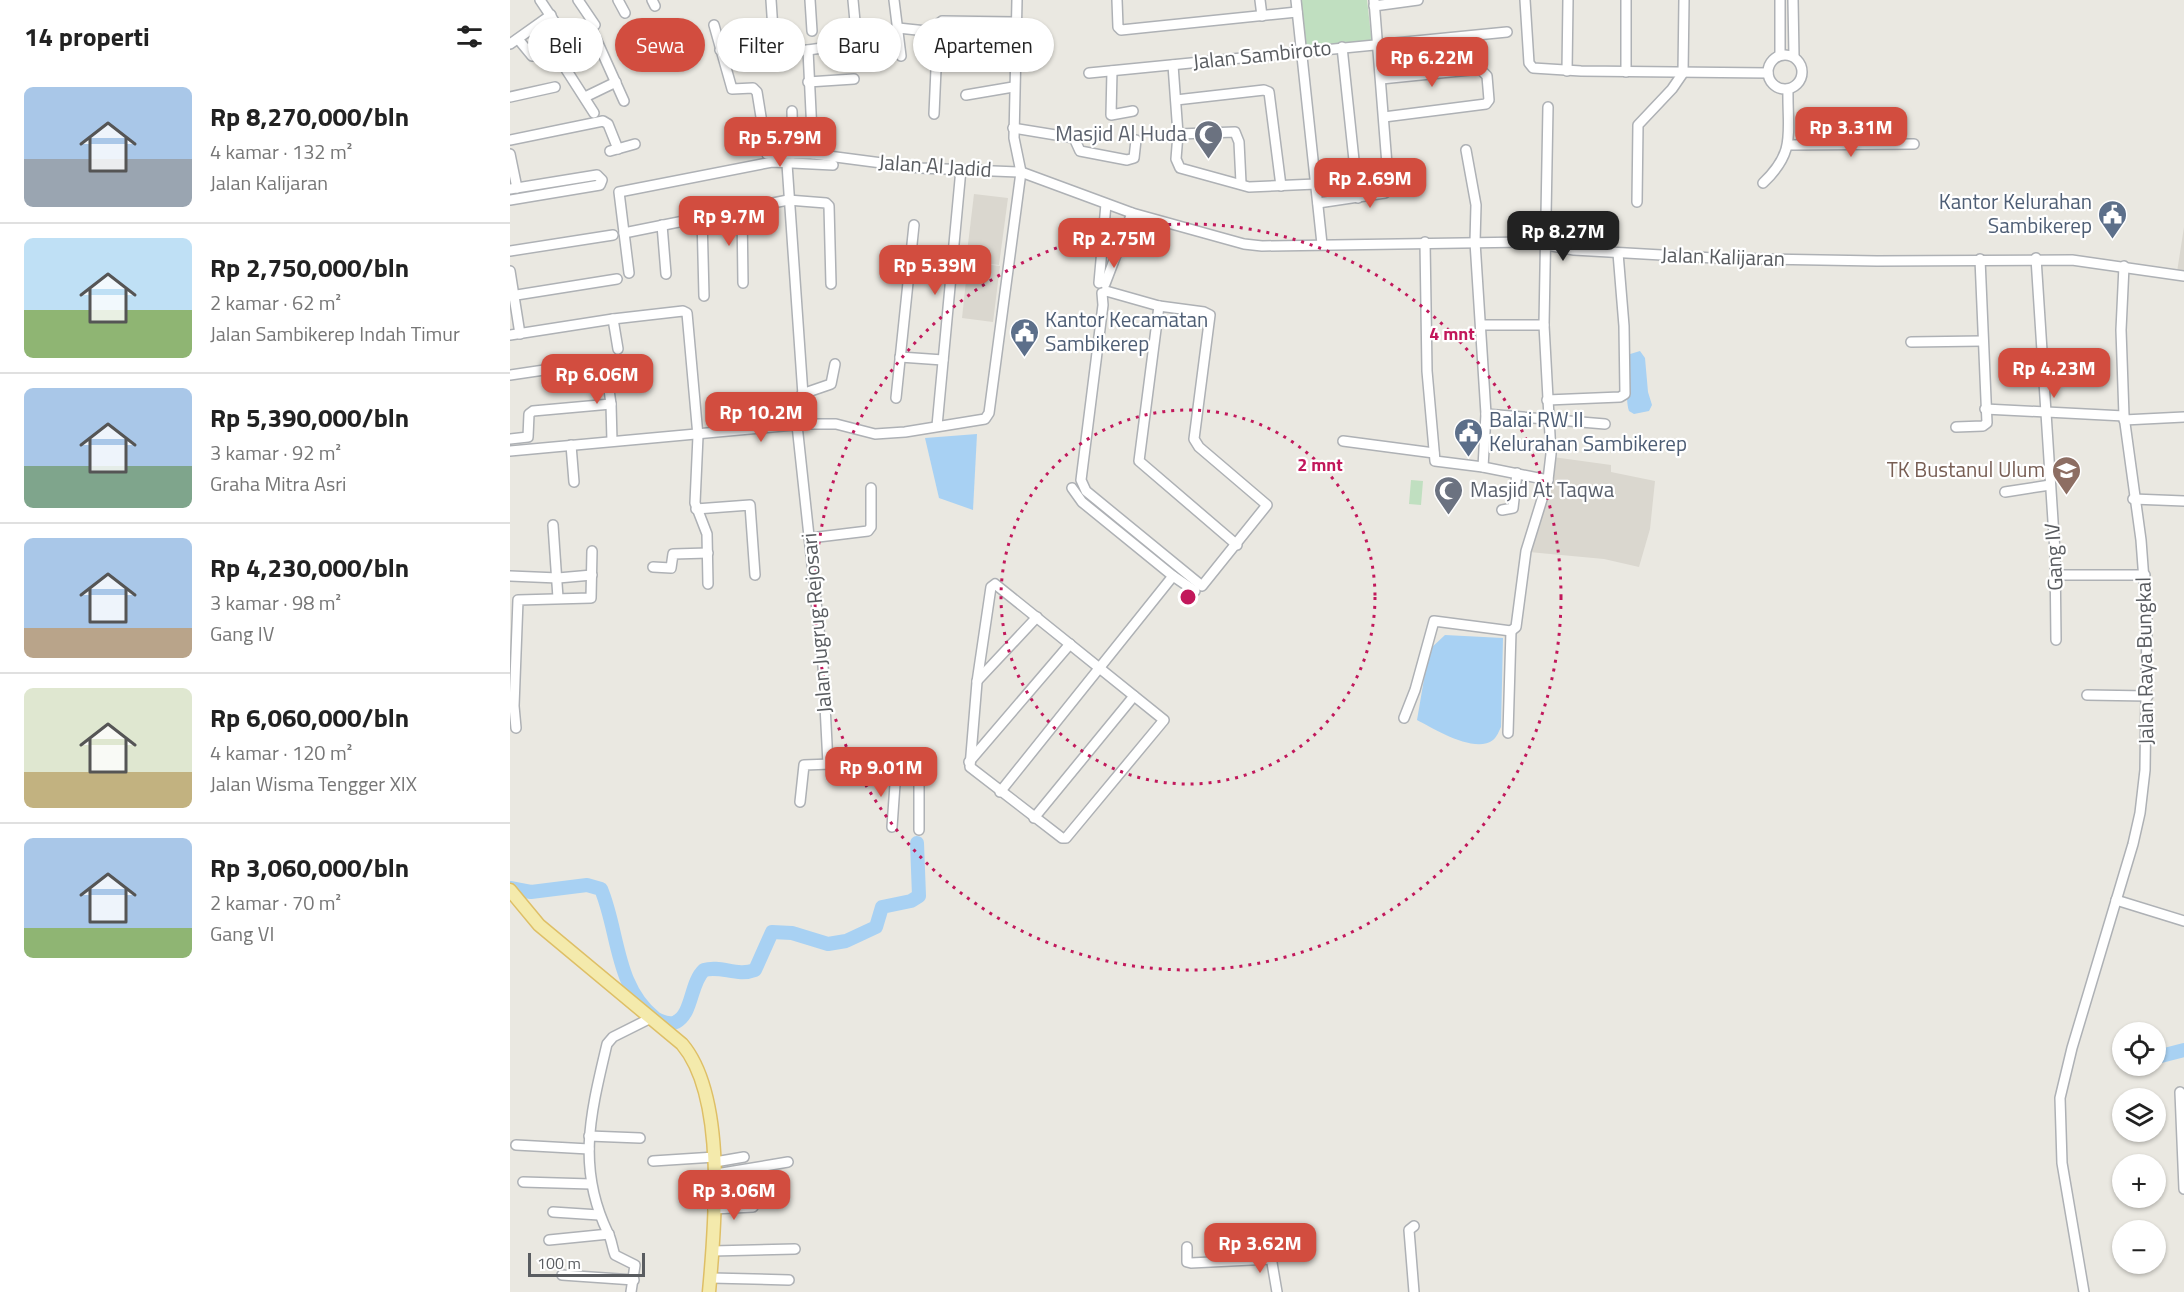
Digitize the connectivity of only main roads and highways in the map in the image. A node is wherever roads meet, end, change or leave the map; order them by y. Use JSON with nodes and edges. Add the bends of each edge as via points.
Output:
{"nodes":[{"id":1,"x":512,"y":893,"type":"edge"},
{"id":2,"x":709,"y":1292,"type":"edge"}],
"edges":[{"from":1,"to":2,"type":"main road","via":[[539,925],[682,1044],[693,1061],[706,1101],[716,1165]]}]}
